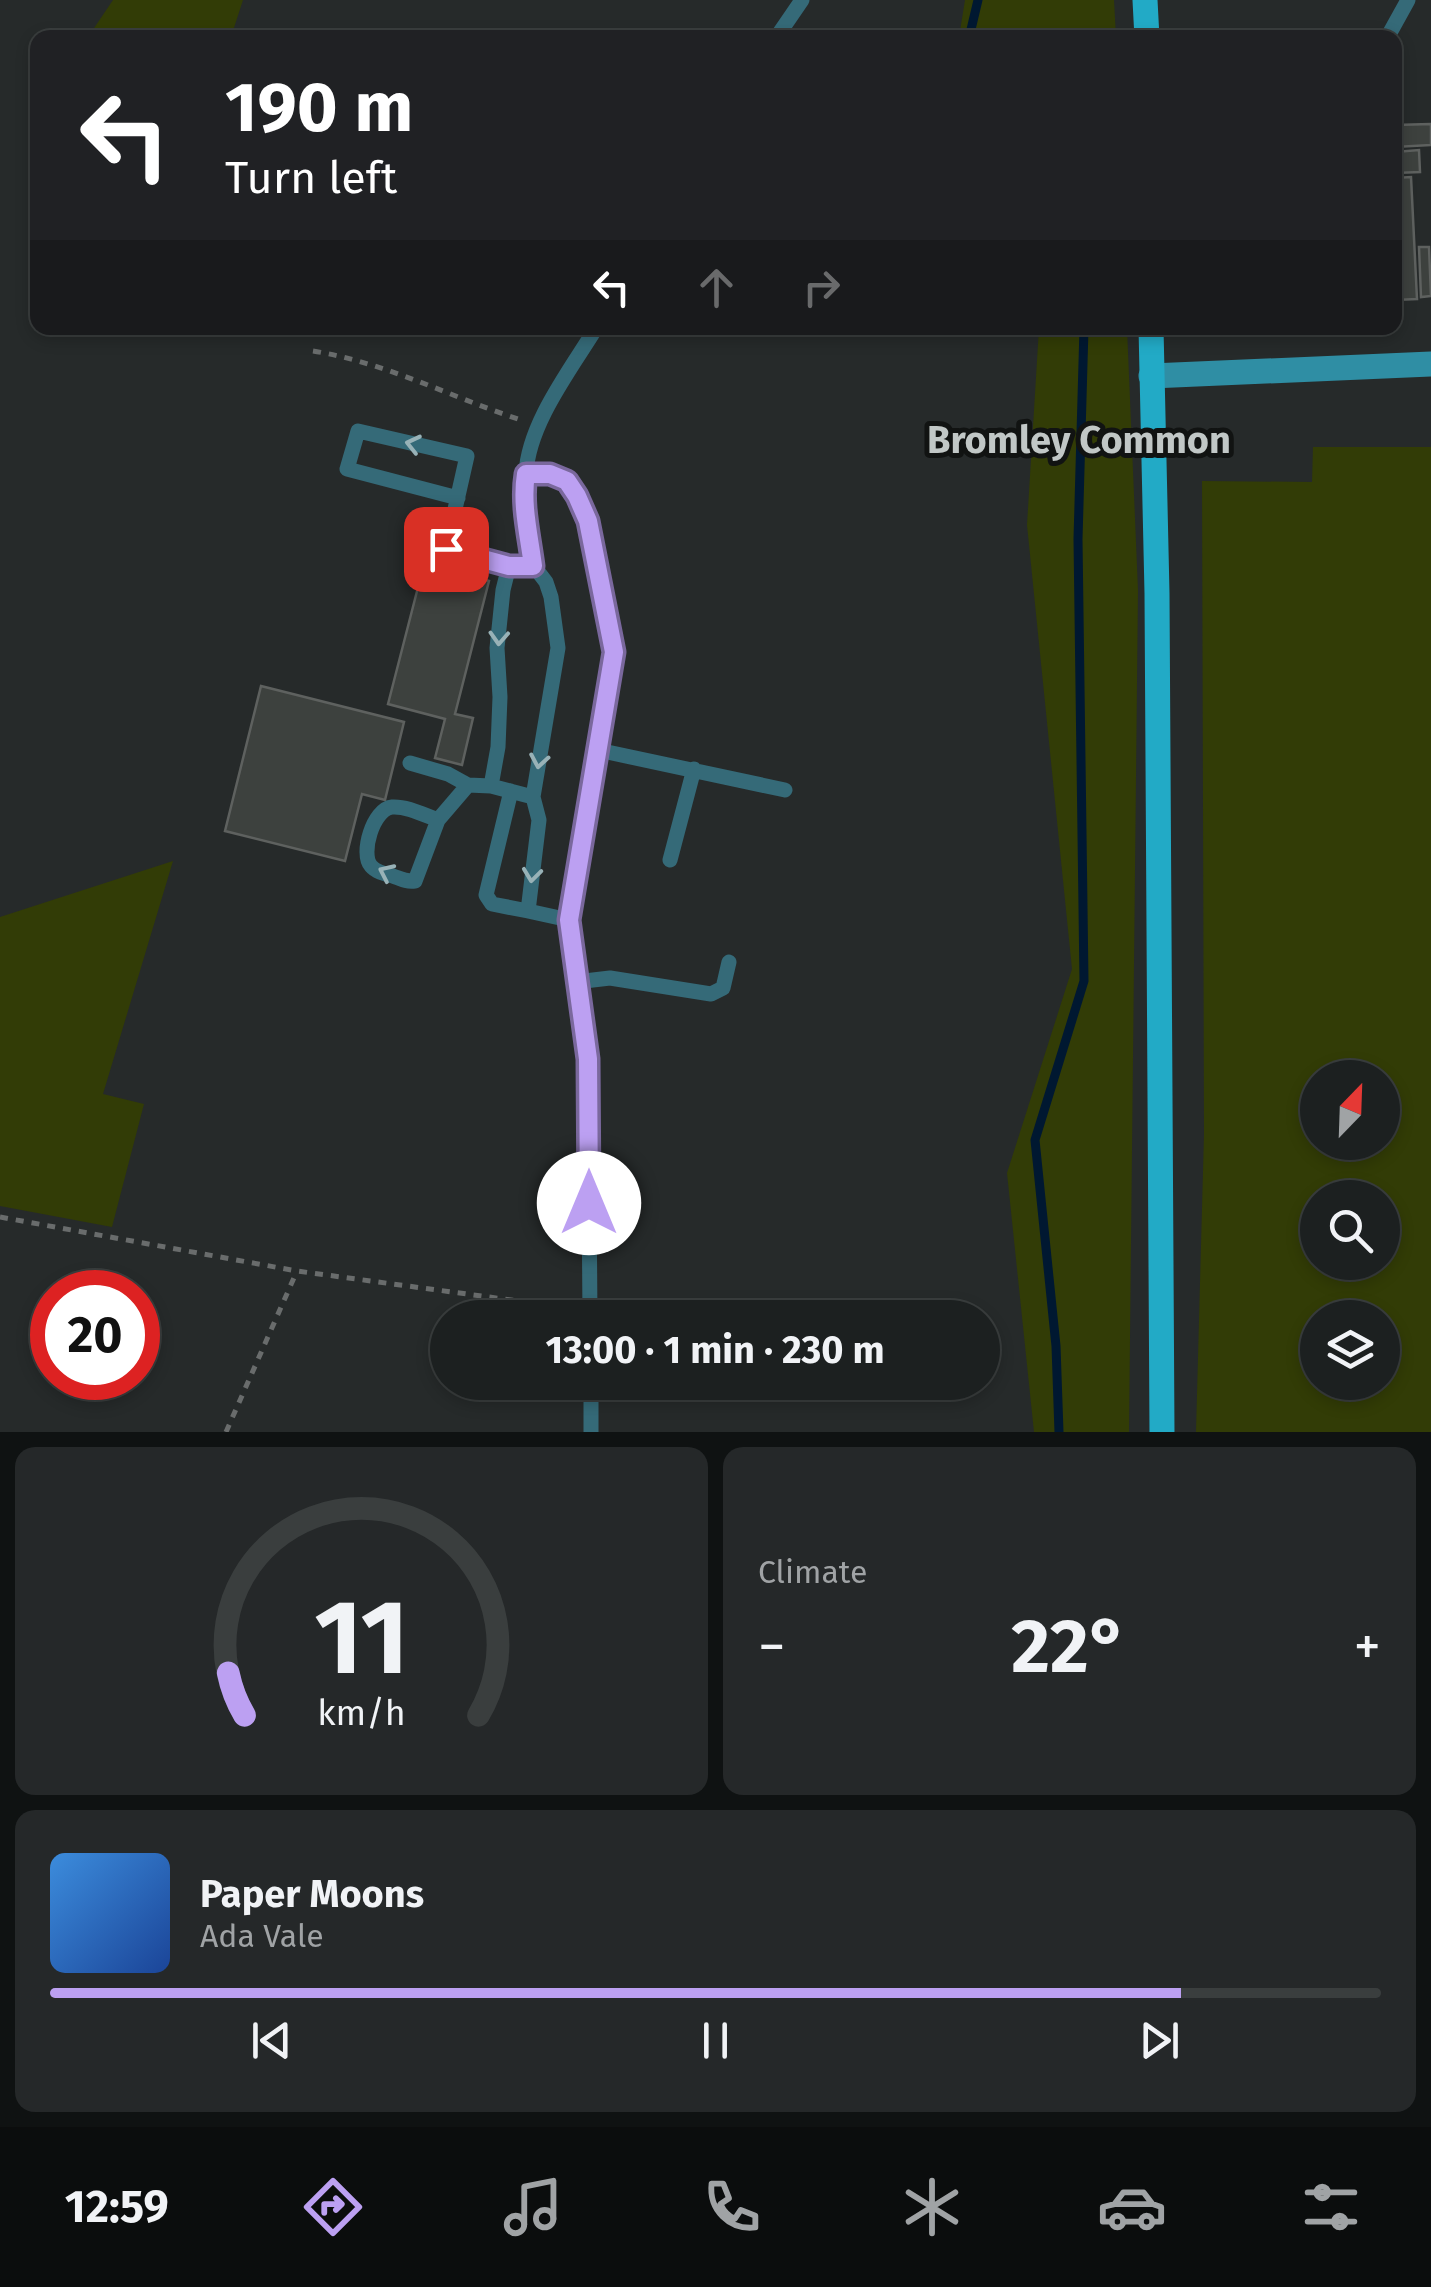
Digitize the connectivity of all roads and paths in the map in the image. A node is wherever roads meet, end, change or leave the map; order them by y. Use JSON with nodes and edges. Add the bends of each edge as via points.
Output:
{"nodes":[{"id":1,"x":802,"y":0,"type":"edge"},
{"id":2,"x":1145,"y":0,"type":"edge"},
{"id":3,"x":1408,"y":0,"type":"edge"},
{"id":4,"x":781,"y":30,"type":"edge"},
{"id":5,"x":1146,"y":30,"type":"edge"},
{"id":6,"x":1391,"y":30,"type":"edge"},
{"id":7,"x":592,"y":335,"type":"edge"},
{"id":8,"x":1151,"y":335,"type":"edge"},
{"id":9,"x":313,"y":351,"type":"dead end"},
{"id":10,"x":1431,"y":364,"type":"edge"},
{"id":11,"x":1151,"y":376,"type":"junction"},
{"id":12,"x":540,"y":426,"type":"junction"},
{"id":13,"x":526,"y":474,"type":"junction"},
{"id":14,"x":458,"y":498,"type":"junction"},
{"id":15,"x":509,"y":566,"type":"junction"},
{"id":16,"x":533,"y":566,"type":"junction"},
{"id":17,"x":598,"y":750,"type":"junction"},
{"id":18,"x":410,"y":763,"type":"dead end"},
{"id":19,"x":694,"y":770,"type":"junction"},
{"id":20,"x":468,"y":785,"type":"junction"},
{"id":21,"x":490,"y":786,"type":"junction"},
{"id":22,"x":786,"y":790,"type":"dead end"},
{"id":23,"x":511,"y":791,"type":"junction"},
{"id":24,"x":533,"y":797,"type":"junction"},
{"id":25,"x":438,"y":820,"type":"junction"},
{"id":26,"x":670,"y":860,"type":"dead end"},
{"id":27,"x":528,"y":910,"type":"junction"},
{"id":28,"x":569,"y":920,"type":"junction"},
{"id":29,"x":729,"y":962,"type":"dead end"},
{"id":30,"x":576,"y":982,"type":"junction"},
{"id":31,"x":0,"y":1218,"type":"edge"},
{"id":32,"x":296,"y":1272,"type":"junction"},
{"id":33,"x":492,"y":1300,"type":"edge"},
{"id":34,"x":590,"y":1300,"type":"edge"},
{"id":35,"x":591,"y":1400,"type":"edge"},
{"id":36,"x":226,"y":1432,"type":"edge"},
{"id":37,"x":591,"y":1432,"type":"edge"},
{"id":38,"x":1162,"y":1432,"type":"edge"}],
"edges":[{"from":1,"to":4,"type":"lane"},
{"from":2,"to":5,"type":"main road"},
{"from":3,"to":6,"type":"lane"},
{"from":7,"to":12,"type":"lane"},
{"from":8,"to":11,"type":"main road"},
{"from":9,"to":12,"type":"path","via":[[382,366]]},
{"from":10,"to":11,"type":"street"},
{"from":11,"to":38,"type":"main road"},
{"from":12,"to":13,"type":"lane"},
{"from":13,"to":16,"type":"lane"},
{"from":13,"to":17,"type":"lane","via":[[567,481],[588,521],[614,652]]},
{"from":14,"to":14,"type":"lane","one_way":true,"via":[[467,456],[358,430],[347,469]]},
{"from":14,"to":15,"type":"lane","via":[[446,549]]},
{"from":15,"to":16,"type":"lane"},
{"from":15,"to":21,"type":"lane","one_way":true},
{"from":16,"to":24,"type":"lane","one_way":true,"via":[[552,597],[558,648]]},
{"from":17,"to":19,"type":"lane"},
{"from":17,"to":28,"type":"lane"},
{"from":18,"to":20,"type":"lane"},
{"from":19,"to":22,"type":"lane"},
{"from":19,"to":26,"type":"lane"},
{"from":20,"to":21,"type":"lane"},
{"from":20,"to":25,"type":"lane"},
{"from":21,"to":23,"type":"lane"},
{"from":23,"to":24,"type":"lane"},
{"from":23,"to":27,"type":"lane","via":[[486,895],[492,904]]},
{"from":24,"to":27,"type":"lane","one_way":true,"via":[[539,820]]},
{"from":25,"to":25,"type":"lane","one_way":true,"via":[[416,881],[369,864],[366,850],[380,811],[404,808]]},
{"from":27,"to":28,"type":"lane"},
{"from":28,"to":30,"type":"lane"},
{"from":29,"to":30,"type":"lane","via":[[723,988],[711,994],[610,978]]},
{"from":30,"to":34,"type":"lane","via":[[588,1059]]},
{"from":31,"to":32,"type":"path"},
{"from":32,"to":33,"type":"path"},
{"from":32,"to":36,"type":"path"},
{"from":35,"to":37,"type":"lane"}]}
